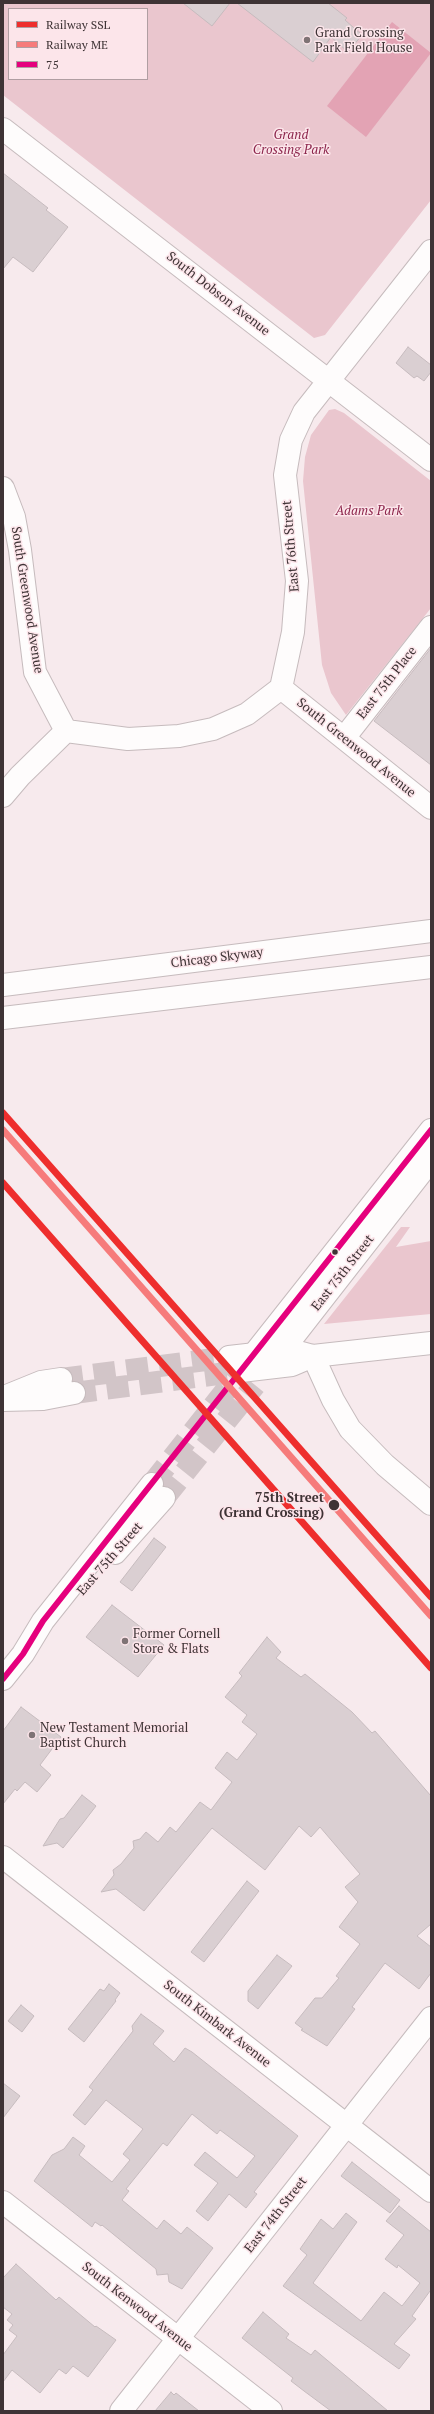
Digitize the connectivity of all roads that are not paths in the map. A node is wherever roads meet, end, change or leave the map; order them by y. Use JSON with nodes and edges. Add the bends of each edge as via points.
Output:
{"nodes":[{"id":1,"x":3,"y":129,"type":"edge"},
{"id":2,"x":431,"y":251,"type":"edge"},
{"id":3,"x":329,"y":380,"type":"junction"},
{"id":4,"x":431,"y":460,"type":"edge"},
{"id":5,"x":3,"y":488,"type":"edge"},
{"id":6,"x":431,"y":627,"type":"edge"},
{"id":7,"x":281,"y":688,"type":"junction"},
{"id":8,"x":66,"y":731,"type":"junction"},
{"id":9,"x":344,"y":738,"type":"junction"},
{"id":10,"x":3,"y":796,"type":"edge"},
{"id":11,"x":431,"y":808,"type":"edge"},
{"id":12,"x":431,"y":931,"type":"edge"},
{"id":13,"x":431,"y":967,"type":"edge"},
{"id":14,"x":3,"y":985,"type":"edge"},
{"id":15,"x":3,"y":1018,"type":"edge"},
{"id":16,"x":431,"y":1130,"type":"edge"},
{"id":17,"x":431,"y":1160,"type":"edge"},
{"id":18,"x":431,"y":1343,"type":"edge"},
{"id":19,"x":282,"y":1351,"type":"junction"},
{"id":20,"x":313,"y":1356,"type":"junction"},
{"id":21,"x":250,"y":1367,"type":"junction"},
{"id":22,"x":67,"y":1386,"type":"tunnel mouth"},
{"id":23,"x":3,"y":1399,"type":"edge"},
{"id":24,"x":158,"y":1491,"type":"tunnel mouth"},
{"id":25,"x":431,"y":1504,"type":"edge"},
{"id":26,"x":3,"y":1679,"type":"edge"},
{"id":27,"x":3,"y":1857,"type":"edge"},
{"id":28,"x":431,"y":2018,"type":"edge"},
{"id":29,"x":347,"y":2125,"type":"junction"},
{"id":30,"x":431,"y":2191,"type":"edge"},
{"id":31,"x":3,"y":2202,"type":"edge"},
{"id":32,"x":178,"y":2338,"type":"junction"},
{"id":33,"x":121,"y":2411,"type":"edge"},
{"id":34,"x":271,"y":2411,"type":"edge"}],
"edges":[{"from":1,"to":3,"type":"main road","name":"South Dobson Avenue"},
{"from":2,"to":3,"type":"main road","name":"East 76th Street"},
{"from":3,"to":4,"type":"main road","name":"South Dobson Avenue"},
{"from":3,"to":7,"type":"main road","name":"East 76th Street","via":[[304,412],[291,440],[285,475],[297,581],[294,632]]},
{"from":5,"to":8,"type":"main road","name":"South Greenwood Avenue","via":[[14,517],[35,672]]},
{"from":6,"to":9,"type":"main road","name":"East 75th Place"},
{"from":7,"to":8,"type":"main road","via":[[246,714],[213,729],[179,736],[128,739]]},
{"from":7,"to":9,"type":"main road","name":"South Greenwood Avenue"},
{"from":8,"to":10,"type":"main road"},
{"from":9,"to":11,"type":"main road","name":"South Greenwood Avenue"},
{"from":12,"to":14,"type":"main road","name":"Chicago Skyway"},
{"from":13,"to":15,"type":"main road"},
{"from":16,"to":21,"type":"main road","name":"East 75th Street"},
{"from":17,"to":19,"type":"main road","name":"East 75th Street"},
{"from":18,"to":20,"type":"main road"},
{"from":19,"to":20,"type":"main road","via":[[291,1350]]},
{"from":19,"to":21,"type":"main road"},
{"from":20,"to":21,"type":"main road","via":[[292,1365]]},
{"from":20,"to":25,"type":"main road","via":[[333,1400],[350,1429],[385,1465]]},
{"from":22,"to":23,"type":"main road","via":[[41,1382]]},
{"from":24,"to":26,"type":"main road","name":"East 75th Street","via":[[43,1621],[23,1654]]},
{"from":27,"to":29,"type":"main road","name":"South Kimbark Avenue"},
{"from":28,"to":29,"type":"main road","name":"East 74th Street"},
{"from":29,"to":30,"type":"main road","name":"South Kimbark Avenue"},
{"from":29,"to":32,"type":"main road","name":"East 74th Street"},
{"from":31,"to":32,"type":"main road","name":"South Kenwood Avenue"},
{"from":32,"to":33,"type":"main road","name":"East 74th Street"},
{"from":32,"to":34,"type":"main road","name":"South Kenwood Avenue"}]}
